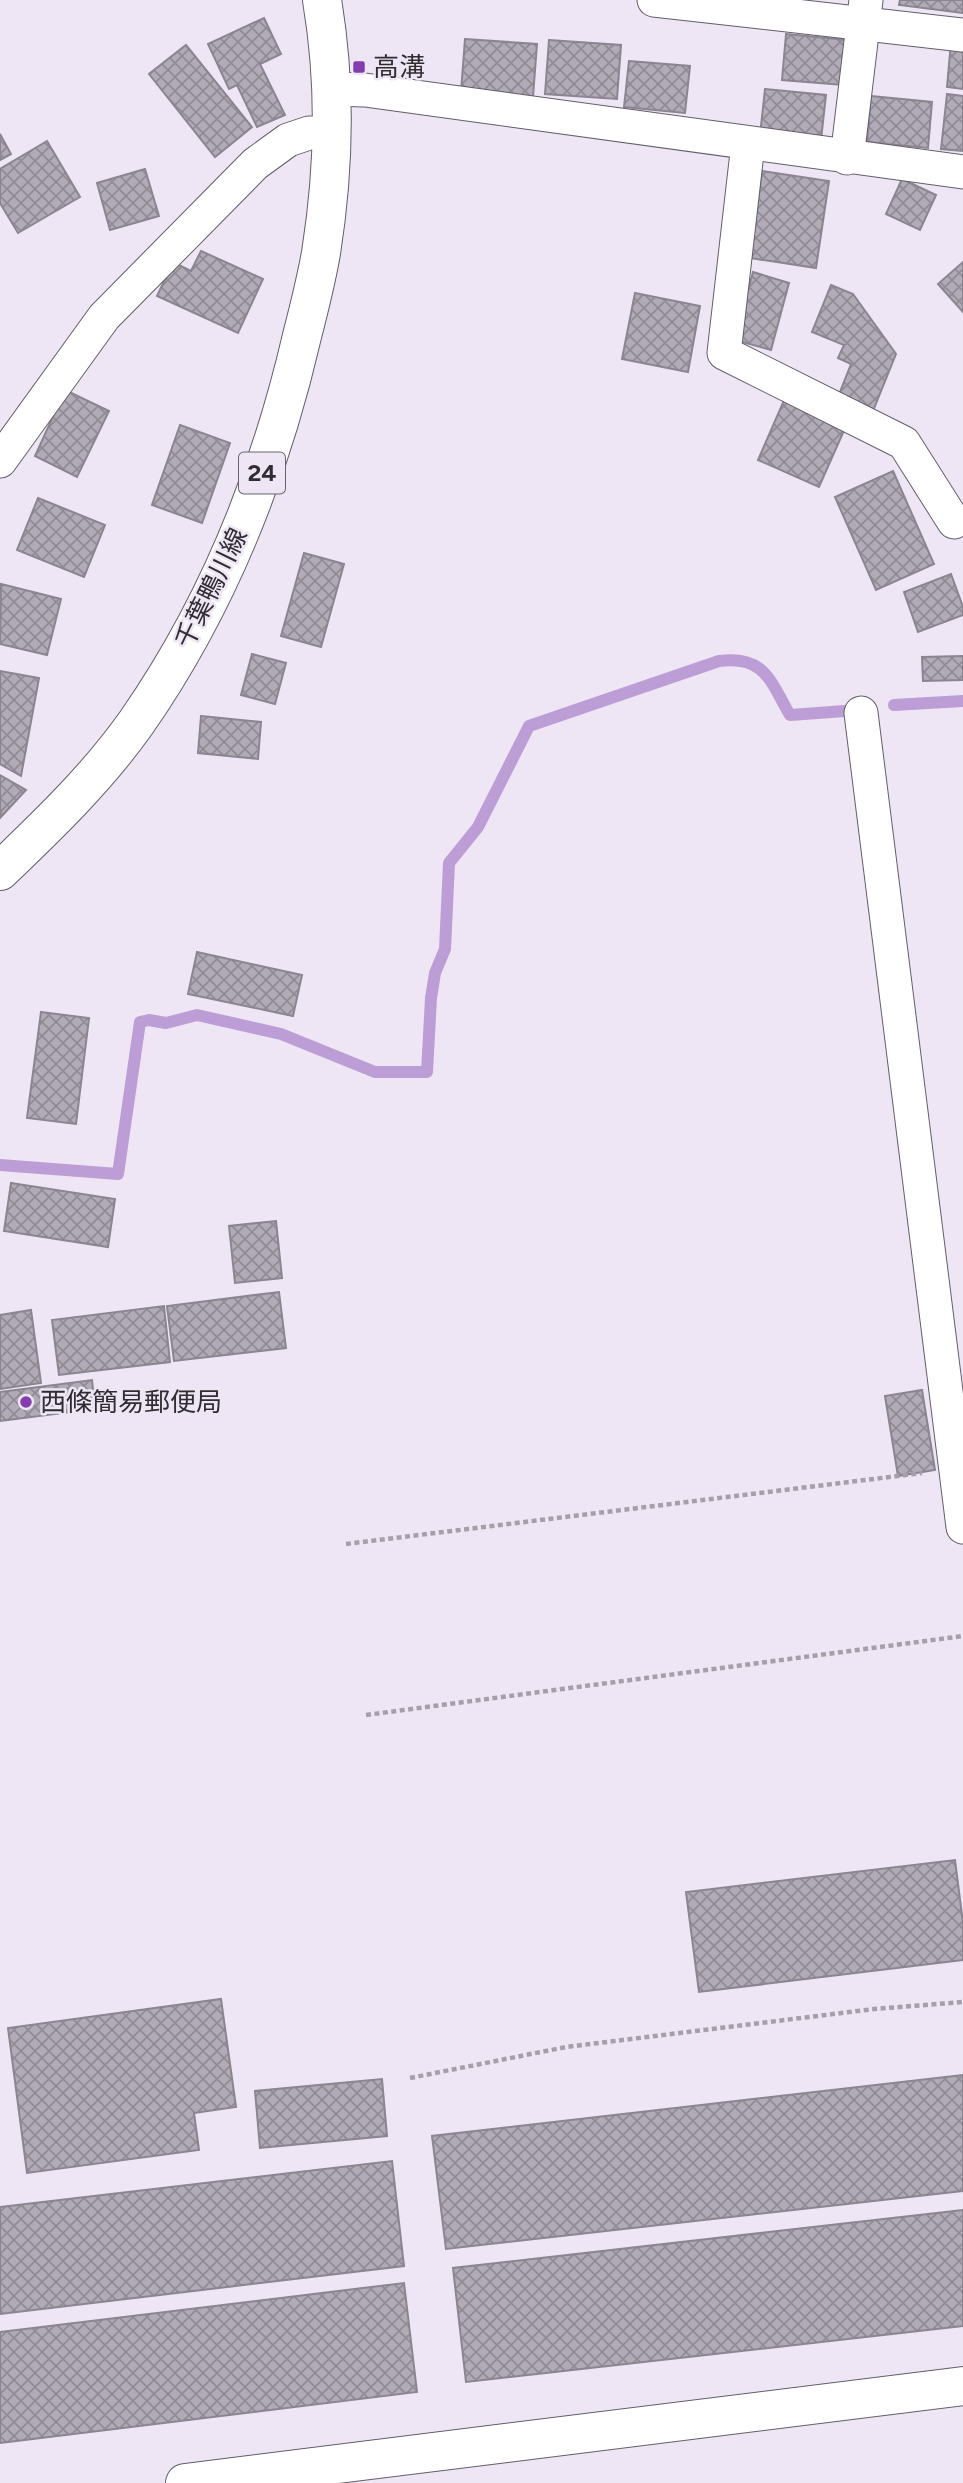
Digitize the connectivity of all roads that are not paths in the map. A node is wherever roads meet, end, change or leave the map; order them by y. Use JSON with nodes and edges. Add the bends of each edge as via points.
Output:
{"nodes":[{"id":1,"x":322,"y":0,"type":"edge"},
{"id":2,"x":654,"y":0,"type":"edge"},
{"id":3,"x":865,"y":13,"type":"edge"},
{"id":4,"x":963,"y":35,"type":"edge"},
{"id":5,"x":330,"y":89,"type":"junction"},
{"id":6,"x":331,"y":133,"type":"junction"},
{"id":7,"x":748,"y":144,"type":"junction"},
{"id":8,"x":847,"y":158,"type":"junction"},
{"id":9,"x":963,"y":172,"type":"edge"},
{"id":10,"x":0,"y":461,"type":"edge"},
{"id":11,"x":954,"y":522,"type":"dead end"},
{"id":12,"x":860,"y":713,"type":"dead end"},
{"id":13,"x":0,"y":871,"type":"edge"},
{"id":14,"x":963,"y":1527,"type":"edge"},
{"id":15,"x":963,"y":2386,"type":"edge"},
{"id":16,"x":185,"y":2483,"type":"edge"}],
"edges":[{"from":1,"to":5,"type":"main road","name":"千葉鴨川線","number":"24"},
{"from":2,"to":3,"type":"street"},
{"from":3,"to":4,"type":"street"},
{"from":3,"to":8,"type":"street"},
{"from":5,"to":6,"type":"main road","name":"千葉鴨川線","number":"24"},
{"from":5,"to":7,"type":"street","via":[[365,90]]},
{"from":6,"to":10,"type":"street","via":[[309,133],[288,140],[255,164],[104,317]]},
{"from":6,"to":13,"type":"main road","name":"千葉鴨川線","number":"24","via":[[325,222],[303,335],[262,476],[231,555],[184,648],[135,724],[68,806]]},
{"from":7,"to":8,"type":"street"},
{"from":7,"to":11,"type":"street","via":[[724,353],[904,443]]},
{"from":8,"to":9,"type":"street"},
{"from":12,"to":14,"type":"street"},
{"from":15,"to":16,"type":"main road"}]}
